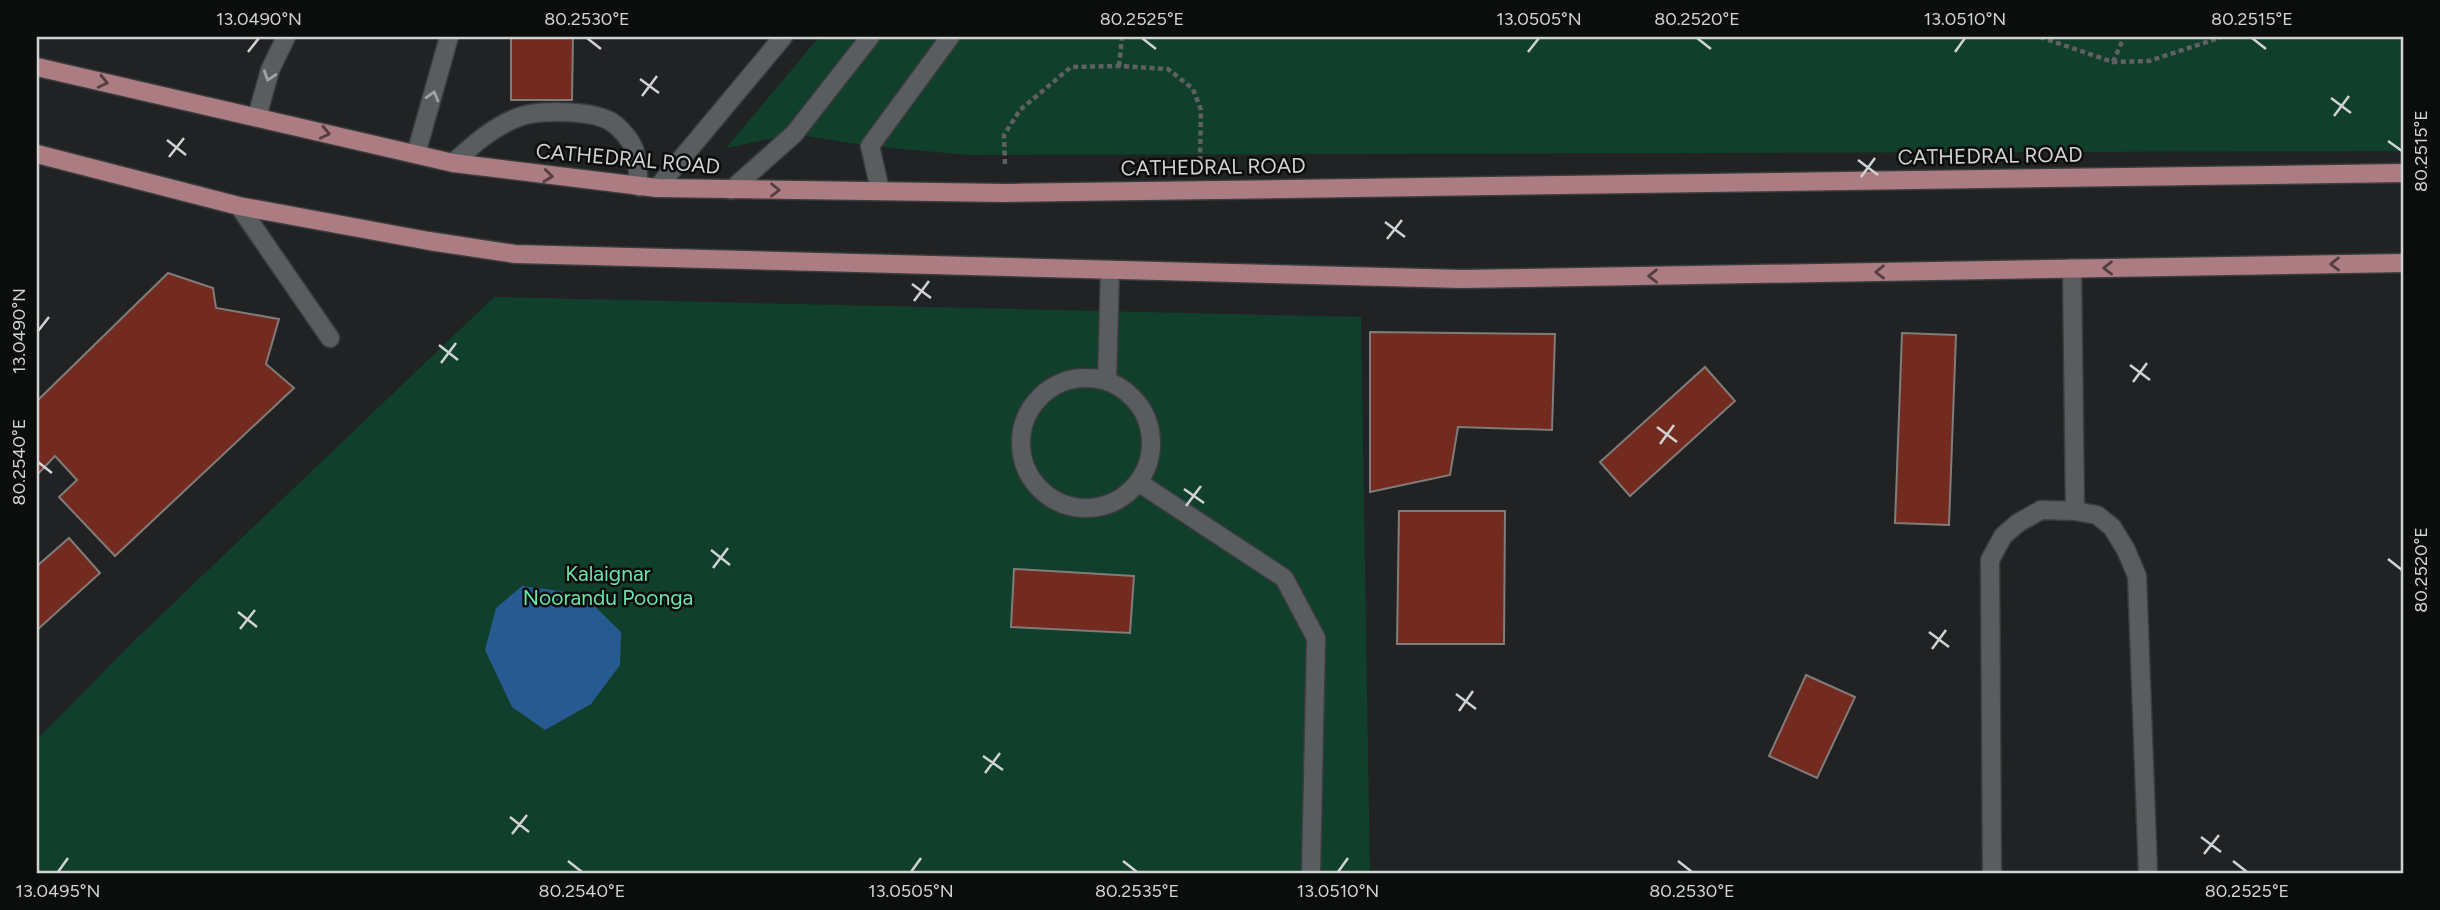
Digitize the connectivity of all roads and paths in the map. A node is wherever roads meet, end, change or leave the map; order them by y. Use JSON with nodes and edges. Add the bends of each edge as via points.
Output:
{"nodes":[{"id":1,"x":286,"y":37,"type":"edge"},
{"id":2,"x":449,"y":37,"type":"edge"},
{"id":3,"x":783,"y":37,"type":"edge"},
{"id":4,"x":870,"y":37,"type":"edge"},
{"id":5,"x":950,"y":37,"type":"edge"},
{"id":6,"x":1122,"y":37,"type":"edge"},
{"id":7,"x":2040,"y":37,"type":"edge"},
{"id":8,"x":2124,"y":37,"type":"edge"},
{"id":9,"x":2222,"y":37,"type":"edge"},
{"id":10,"x":2113,"y":62,"type":"junction"},
{"id":11,"x":1119,"y":66,"type":"junction"},
{"id":12,"x":37,"y":67,"type":"edge"},
{"id":13,"x":257,"y":117,"type":"junction"},
{"id":14,"x":37,"y":154,"type":"edge"},
{"id":15,"x":416,"y":154,"type":"junction"},
{"id":16,"x":453,"y":163,"type":"junction"},
{"id":17,"x":2403,"y":173,"type":"edge"},
{"id":18,"x":648,"y":188,"type":"junction"},
{"id":19,"x":731,"y":190,"type":"junction"},
{"id":20,"x":880,"y":190,"type":"junction"},
{"id":21,"x":1199,"y":190,"type":"junction"},
{"id":22,"x":1005,"y":192,"type":"junction"},
{"id":23,"x":239,"y":206,"type":"junction"},
{"id":24,"x":2403,"y":262,"type":"edge"},
{"id":25,"x":2072,"y":268,"type":"junction"},
{"id":26,"x":1110,"y":270,"type":"junction"},
{"id":27,"x":330,"y":338,"type":"dead end"},
{"id":28,"x":1107,"y":381,"type":"junction"},
{"id":29,"x":1138,"y":482,"type":"junction"},
{"id":30,"x":2075,"y":511,"type":"junction"},
{"id":31,"x":1311,"y":873,"type":"edge"},
{"id":32,"x":1992,"y":873,"type":"edge"},
{"id":33,"x":2148,"y":873,"type":"edge"}],
"edges":[{"from":1,"to":13,"type":"street","one_way":true,"via":[[270,70]]},
{"from":15,"to":2,"type":"street","one_way":true},
{"from":3,"to":18,"type":"street"},
{"from":4,"to":19,"type":"street","via":[[794,134]]},
{"from":5,"to":20,"type":"street","via":[[870,146]]},
{"from":6,"to":11,"type":"path"},
{"from":7,"to":10,"type":"path"},
{"from":8,"to":10,"type":"path"},
{"from":9,"to":10,"type":"path","via":[[2149,61]]},
{"from":11,"to":21,"type":"path","via":[[1168,69],[1193,89],[1201,110]]},
{"from":11,"to":22,"type":"path","via":[[1071,67],[1020,110],[1004,135]]},
{"from":12,"to":13,"type":"main road","name":"CATHEDRAL ROAD","one_way":true},
{"from":13,"to":15,"type":"main road","name":"CATHEDRAL ROAD","one_way":true},
{"from":14,"to":23,"type":"main road"},
{"from":15,"to":16,"type":"main road","name":"CATHEDRAL ROAD"},
{"from":16,"to":18,"type":"main road","name":"CATHEDRAL ROAD","one_way":true},
{"from":16,"to":18,"type":"street","via":[[483,136],[517,117],[564,112],[608,120],[621,130],[635,150]]},
{"from":17,"to":21,"type":"main road","name":"CATHEDRAL ROAD"},
{"from":18,"to":19,"type":"main road","name":"CATHEDRAL ROAD"},
{"from":19,"to":20,"type":"main road","name":"CATHEDRAL ROAD","one_way":true},
{"from":20,"to":22,"type":"main road","name":"CATHEDRAL ROAD"},
{"from":21,"to":22,"type":"main road","name":"CATHEDRAL ROAD"},
{"from":23,"to":26,"type":"main road","via":[[515,254]]},
{"from":23,"to":27,"type":"street"},
{"from":24,"to":25,"type":"main road","one_way":true},
{"from":25,"to":26,"type":"main road","one_way":true,"via":[[1462,279]]},
{"from":25,"to":30,"type":"street"},
{"from":26,"to":28,"type":"street"},
{"from":28,"to":29,"type":"street","via":[[1140,405],[1148,423],[1151,443]]},
{"from":28,"to":29,"type":"street","via":[[1087,377],[1048,389],[1024,422],[1023,462],[1032,481],[1064,505],[1104,505]]},
{"from":29,"to":31,"type":"street","via":[[1284,578],[1317,638]]},
{"from":30,"to":32,"type":"street","via":[[2041,510],[2018,523],[2003,536],[1990,560]]},
{"from":30,"to":33,"type":"street","via":[[2097,515],[2112,527],[2137,576]]}]}
